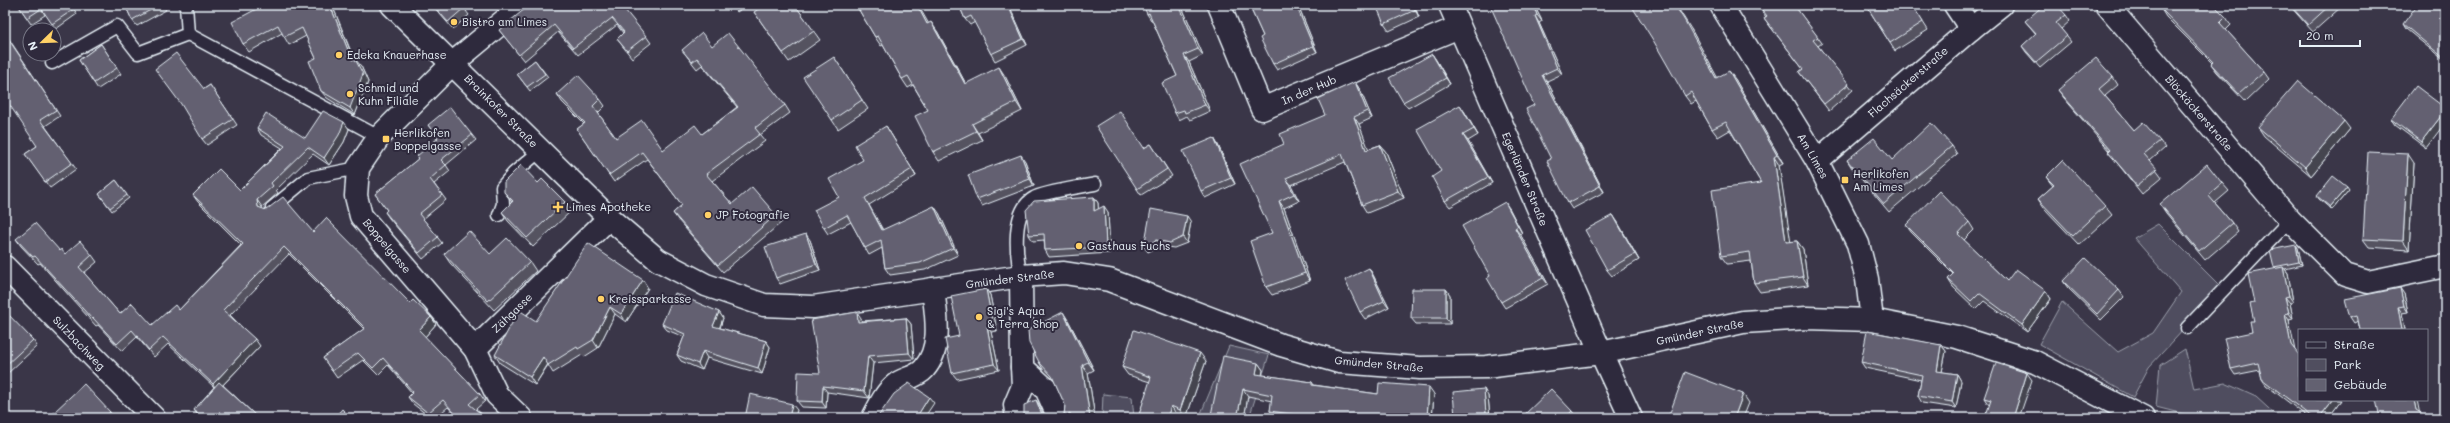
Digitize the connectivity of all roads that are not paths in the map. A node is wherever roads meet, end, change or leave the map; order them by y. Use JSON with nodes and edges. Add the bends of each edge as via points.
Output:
{"nodes":[{"id":1,"x":186,"y":5,"type":"edge"},
{"id":2,"x":392,"y":5,"type":"edge"},
{"id":3,"x":523,"y":5,"type":"edge"},
{"id":4,"x":1219,"y":5,"type":"edge"},
{"id":5,"x":1450,"y":5,"type":"edge"},
{"id":6,"x":1721,"y":5,"type":"edge"},
{"id":7,"x":1955,"y":5,"type":"edge"},
{"id":8,"x":2001,"y":5,"type":"edge"},
{"id":9,"x":2107,"y":5,"type":"edge"},
{"id":10,"x":1459,"y":27,"type":"junction"},
{"id":11,"x":1971,"y":28,"type":"junction"},
{"id":12,"x":188,"y":34,"type":"junction"},
{"id":13,"x":453,"y":63,"type":"junction"},
{"id":14,"x":52,"y":64,"type":"dead end"},
{"id":15,"x":379,"y":137,"type":"junction"},
{"id":16,"x":541,"y":150,"type":"junction"},
{"id":17,"x":1817,"y":161,"type":"junction"},
{"id":18,"x":358,"y":168,"type":"junction"},
{"id":19,"x":1095,"y":184,"type":"dead end"},
{"id":20,"x":269,"y":210,"type":"edge"},
{"id":21,"x":499,"y":215,"type":"dead end"},
{"id":22,"x":609,"y":218,"type":"junction"},
{"id":23,"x":2290,"y":220,"type":"junction"},
{"id":24,"x":2445,"y":266,"type":"edge"},
{"id":25,"x":6,"y":270,"type":"edge"},
{"id":26,"x":1021,"y":276,"type":"junction"},
{"id":27,"x":933,"y":289,"type":"junction"},
{"id":28,"x":1872,"y":320,"type":"junction"},
{"id":29,"x":2188,"y":328,"type":"dead end"},
{"id":30,"x":475,"y":349,"type":"junction"},
{"id":31,"x":1601,"y":354,"type":"junction"},
{"id":32,"x":1022,"y":367,"type":"junction"},
{"id":33,"x":154,"y":418,"type":"edge"},
{"id":34,"x":521,"y":418,"type":"edge"},
{"id":35,"x":873,"y":418,"type":"edge"},
{"id":36,"x":1017,"y":418,"type":"edge"},
{"id":37,"x":1059,"y":418,"type":"edge"},
{"id":38,"x":1631,"y":418,"type":"edge"},
{"id":39,"x":2143,"y":418,"type":"edge"}],
"edges":[{"from":1,"to":12,"type":"lane"},
{"from":2,"to":13,"type":"street","name":"Brainkofer Straße"},
{"from":3,"to":13,"type":"street"},
{"from":4,"to":10,"type":"street","name":"In der Hub","via":[[1262,109]]},
{"from":5,"to":10,"type":"street","name":"Egerländer Straße"},
{"from":6,"to":17,"type":"street","name":"Am Limes"},
{"from":7,"to":11,"type":"street"},
{"from":8,"to":11,"type":"street","name":"Flachsäckerstraße"},
{"from":9,"to":23,"type":"street","name":"Blöckäckerstraße"},
{"from":10,"to":31,"type":"street","name":"Egerländer Straße"},
{"from":11,"to":17,"type":"street","name":"Flachsäckerstraße"},
{"from":12,"to":14,"type":"lane","via":[[138,53],[117,26]]},
{"from":12,"to":15,"type":"lane"},
{"from":13,"to":15,"type":"street"},
{"from":13,"to":16,"type":"street","name":"Brainkofer Straße"},
{"from":15,"to":18,"type":"street"},
{"from":16,"to":21,"type":"lane","via":[[502,187],[503,204]]},
{"from":16,"to":22,"type":"street","name":"Brainkofer Straße"},
{"from":17,"to":28,"type":"street","name":"Am Limes","via":[[1858,244],[1867,279]]},
{"from":18,"to":20,"type":"lane","via":[[308,178]]},
{"from":18,"to":30,"type":"street","name":"Boppelgasse","via":[[356,196],[361,216]]},
{"from":19,"to":26,"type":"lane","via":[[1033,198],[1023,209],[1016,235],[1016,257]]},
{"from":22,"to":27,"type":"street","name":"Gmünder Straße","via":[[658,260],[706,285],[764,305],[813,307]]},
{"from":22,"to":30,"type":"street","name":"Zähgasse"},
{"from":23,"to":24,"type":"street","name":"Blöckäckerstraße","via":[[2345,275],[2368,282]]},
{"from":23,"to":29,"type":"lane"},
{"from":25,"to":33,"type":"street","name":"Sulzbachweg"},
{"from":26,"to":27,"type":"street","name":"Gmünder Straße"},
{"from":26,"to":31,"type":"street","name":"Gmünder Straße","via":[[1064,272],[1109,280],[1282,345],[1339,362],[1420,368],[1486,367]]},
{"from":26,"to":32,"type":"street"},
{"from":27,"to":35,"type":"street","via":[[937,328],[934,351],[924,369],[910,379],[896,384],[888,392]]},
{"from":28,"to":31,"type":"street","name":"Gmünder Straße","via":[[1807,318],[1743,322]]},
{"from":28,"to":39,"type":"street","name":"Gmünder Straße","via":[[1957,337],[2035,362]]},
{"from":30,"to":34,"type":"street","via":[[497,395]]},
{"from":31,"to":38,"type":"street","name":"Egerländer Straße"},
{"from":32,"to":36,"type":"street","via":[[1022,386],[1015,405]]},
{"from":32,"to":37,"type":"street","via":[[1046,389]]}]}
